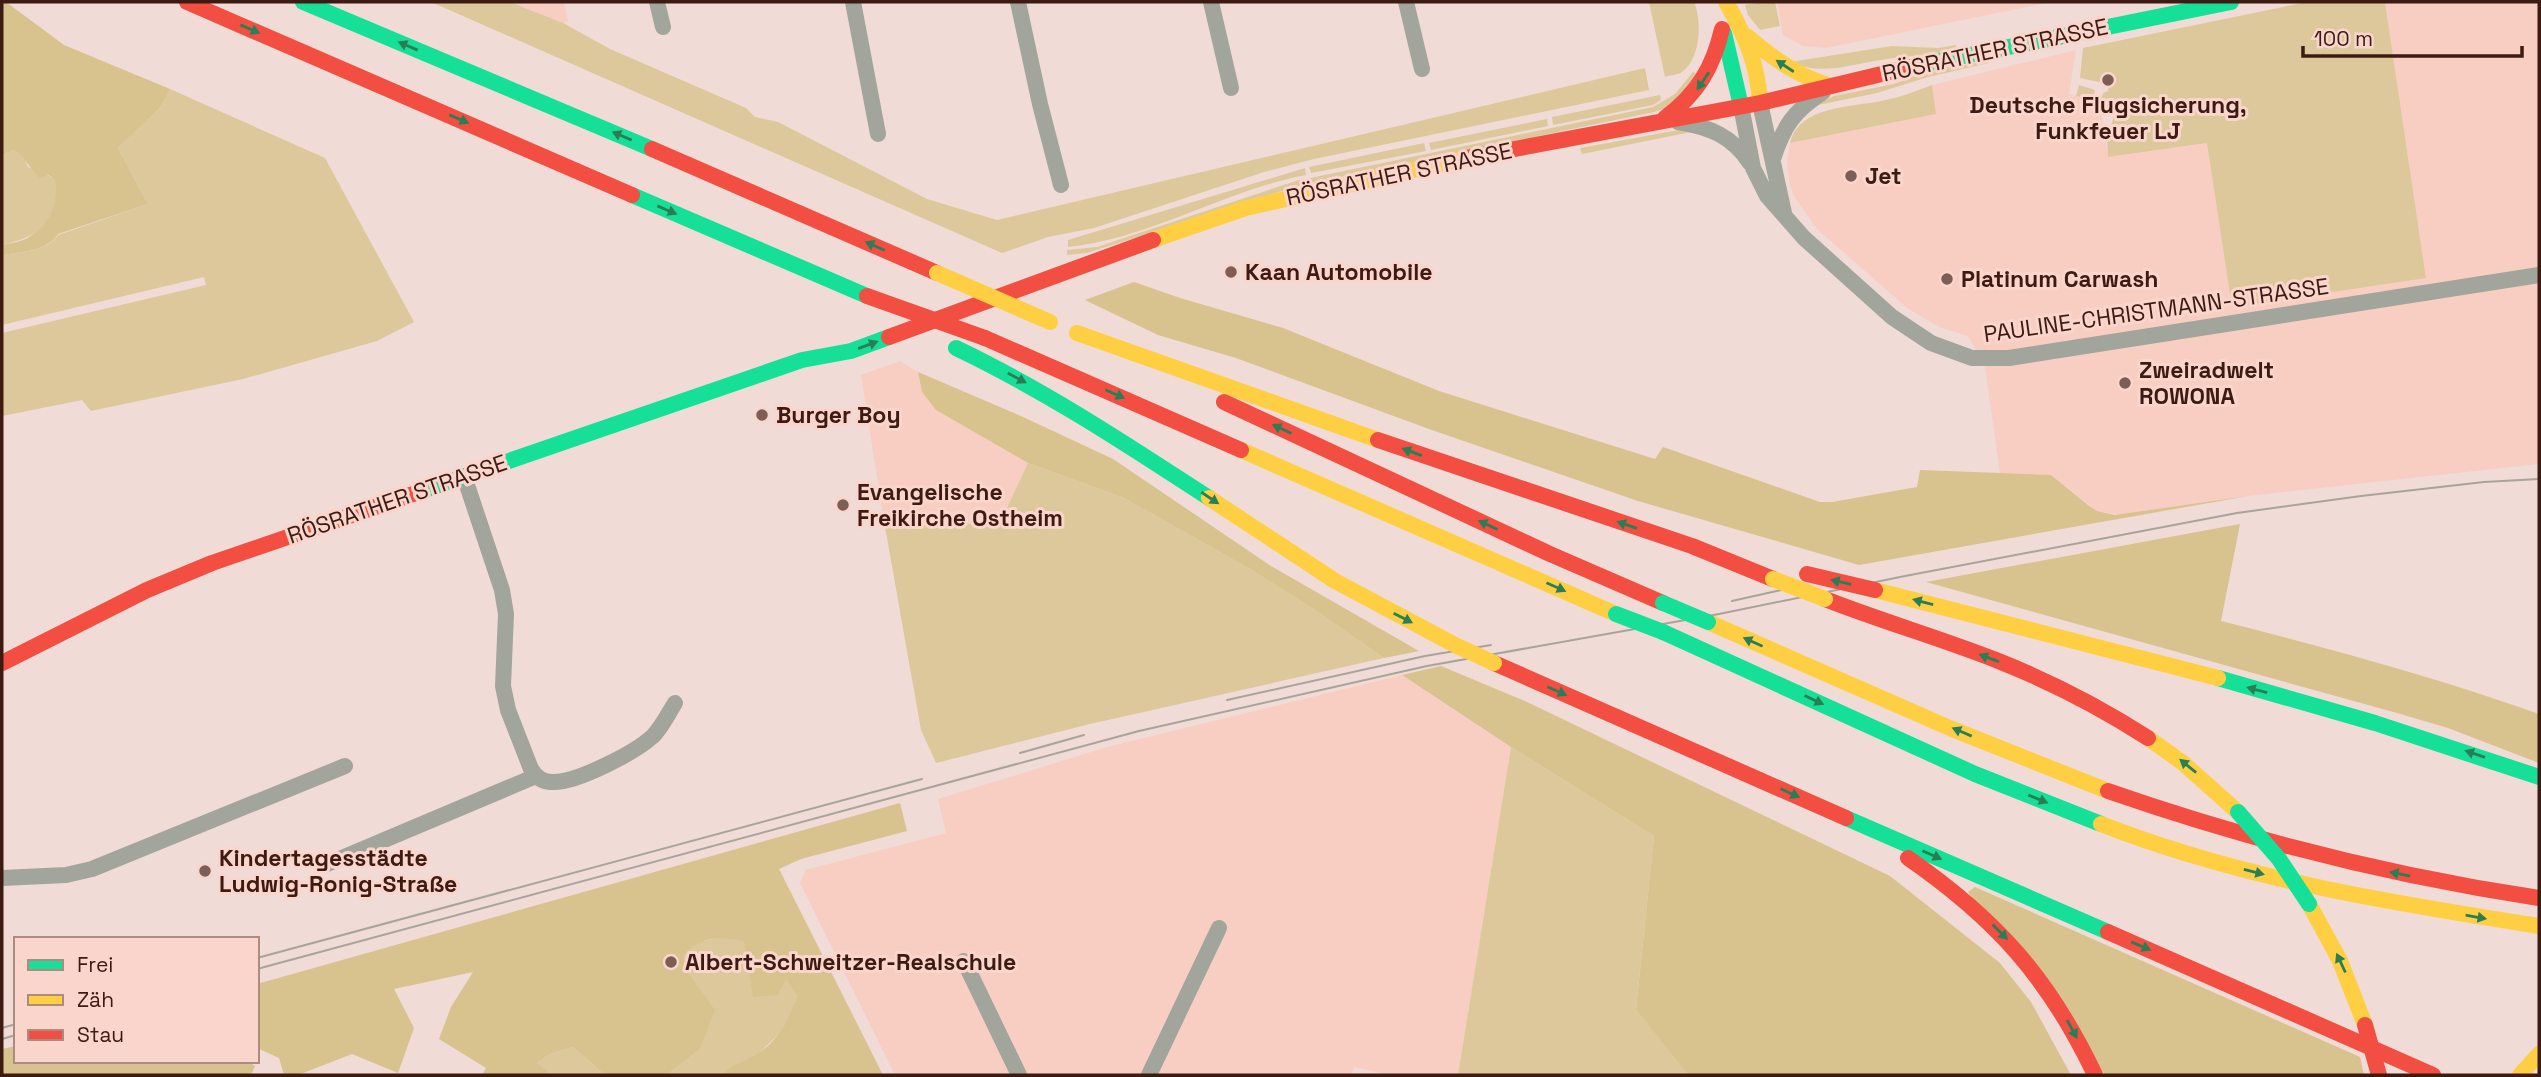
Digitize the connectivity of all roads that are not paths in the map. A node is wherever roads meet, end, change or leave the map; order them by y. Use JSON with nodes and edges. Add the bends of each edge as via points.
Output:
{"nodes":[{"id":1,"x":187,"y":2,"type":"edge"},
{"id":2,"x":303,"y":2,"type":"edge"},
{"id":3,"x":657,"y":2,"type":"edge"},
{"id":4,"x":853,"y":2,"type":"edge"},
{"id":5,"x":1018,"y":2,"type":"edge"},
{"id":6,"x":1211,"y":2,"type":"edge"},
{"id":7,"x":1406,"y":2,"type":"edge"},
{"id":8,"x":1718,"y":2,"type":"edge"},
{"id":9,"x":1726,"y":2,"type":"edge"},
{"id":10,"x":2231,"y":2,"type":"edge"},
{"id":11,"x":663,"y":27,"type":"dead end"},
{"id":12,"x":1723,"y":29,"type":"junction"},
{"id":13,"x":1745,"y":34,"type":"junction"},
{"id":14,"x":1422,"y":69,"type":"dead end"},
{"id":15,"x":1833,"y":86,"type":"junction"},
{"id":16,"x":1231,"y":88,"type":"dead end"},
{"id":17,"x":1760,"y":103,"type":"junction"},
{"id":18,"x":1741,"y":106,"type":"junction"},
{"id":19,"x":1662,"y":120,"type":"junction"},
{"id":20,"x":878,"y":134,"type":"dead end"},
{"id":21,"x":1773,"y":161,"type":"junction"},
{"id":22,"x":1753,"y":168,"type":"junction"},
{"id":23,"x":1060,"y":185,"type":"dead end"},
{"id":24,"x":1785,"y":216,"type":"junction"},
{"id":25,"x":2539,"y":275,"type":"edge"},
{"id":26,"x":867,"y":296,"type":"junction"},
{"id":27,"x":1077,"y":333,"type":"junction"},
{"id":28,"x":464,"y":476,"type":"junction"},
{"id":29,"x":1692,"y":546,"type":"junction"},
{"id":30,"x":2,"y":663,"type":"edge"},
{"id":31,"x":675,"y":704,"type":"dead end"},
{"id":32,"x":345,"y":766,"type":"dead end"},
{"id":33,"x":536,"y":776,"type":"junction"},
{"id":34,"x":2539,"y":777,"type":"edge"},
{"id":35,"x":1847,"y":818,"type":"junction"},
{"id":36,"x":325,"y":865,"type":"dead end"},
{"id":37,"x":2,"y":878,"type":"edge"},
{"id":38,"x":2539,"y":898,"type":"edge"},
{"id":39,"x":2539,"y":926,"type":"edge"},
{"id":40,"x":1219,"y":928,"type":"dead end"},
{"id":41,"x":964,"y":961,"type":"dead end"},
{"id":42,"x":2539,"y":1054,"type":"edge"},
{"id":43,"x":1019,"y":1075,"type":"edge"},
{"id":44,"x":1149,"y":1075,"type":"edge"},
{"id":45,"x":2095,"y":1075,"type":"edge"},
{"id":46,"x":2379,"y":1075,"type":"edge"},
{"id":47,"x":2433,"y":1075,"type":"edge"},
{"id":48,"x":2520,"y":1075,"type":"edge"}],
"edges":[{"from":1,"to":26,"type":"main road","one_way":true},
{"from":27,"to":2,"type":"main road","one_way":true,"bridge":true},
{"from":3,"to":11,"type":"street"},
{"from":4,"to":20,"type":"street"},
{"from":5,"to":23,"type":"street"},
{"from":6,"to":16,"type":"street"},
{"from":7,"to":14,"type":"street"},
{"from":8,"to":12,"type":"main road"},
{"from":9,"to":13,"type":"main road"},
{"from":10,"to":15,"type":"main road","name":"RÖSRATHER STRASSE"},
{"from":12,"to":18,"type":"main road"},
{"from":12,"to":19,"type":"main road","one_way":true,"via":[[1709,75]]},
{"from":15,"to":13,"type":"main road","one_way":true,"via":[[1783,66]]},
{"from":13,"to":17,"type":"main road","via":[[1759,73]]},
{"from":15,"to":17,"type":"main road","name":"RÖSRATHER STRASSE"},
{"from":15,"to":21,"type":"street","via":[[1791,118]]},
{"from":17,"to":18,"type":"main road","name":"RÖSRATHER STRASSE"},
{"from":17,"to":21,"type":"street","name":"PAULINE-CHRISTMANN-STRASSE"},
{"from":18,"to":19,"type":"main road","name":"RÖSRATHER STRASSE"},
{"from":18,"to":22,"type":"street","name":"PAULINE-CHRISTMANN-STRASSE"},
{"from":19,"to":22,"type":"street","name":"RÖSRATHER STRASSE","via":[[1722,134]]},
{"from":19,"to":28,"type":"main road","name":"RÖSRATHER STRASSE","via":[[1246,208],[851,351],[802,360]]},
{"from":21,"to":24,"type":"street","name":"PAULINE-CHRISTMANN-STRASSE"},
{"from":22,"to":24,"type":"street","name":"PAULINE-CHRISTMANN-STRASSE","via":[[1767,196]]},
{"from":24,"to":25,"type":"street","name":"PAULINE-CHRISTMANN-STRASSE","via":[[1804,239],[1892,317],[1931,344],[1972,358],[2009,358]]},
{"from":26,"to":35,"type":"main road","one_way":true,"bridge":true,"via":[[1086,417],[1335,581],[1455,645]]},
{"from":26,"to":39,"type":"main road","one_way":true,"bridge":true,"via":[[985,338],[1662,632],[1975,774],[2124,833],[2256,873],[2410,906]]},
{"from":29,"to":27,"type":"main road","one_way":true},
{"from":38,"to":27,"type":"main road","one_way":true,"bridge":true,"via":[[2305,853],[2163,810],[2033,763],[1550,554]]},
{"from":28,"to":30,"type":"main road","name":"RÖSRATHER STRASSE","via":[[212,562]]},
{"from":28,"to":33,"type":"street","via":[[502,590],[506,614],[503,686],[508,710]]},
{"from":34,"to":29,"type":"main road","one_way":true,"bridge":true,"via":[[2388,725]]},
{"from":46,"to":29,"type":"main road","one_way":true,"bridge":true,"via":[[2340,961],[2309,904],[2279,859],[2186,763],[2093,703],[1994,660]]},
{"from":31,"to":33,"type":"street","via":[[656,733],[629,753],[554,783]]},
{"from":32,"to":37,"type":"street","via":[[92,869]]},
{"from":33,"to":36,"type":"street"},
{"from":35,"to":45,"type":"main road","one_way":true,"via":[[1936,877],[2005,936],[2046,986]]},
{"from":35,"to":47,"type":"main road","one_way":true},
{"from":40,"to":44,"type":"street"},
{"from":41,"to":43,"type":"street"},
{"from":42,"to":48,"type":"main road"}]}
